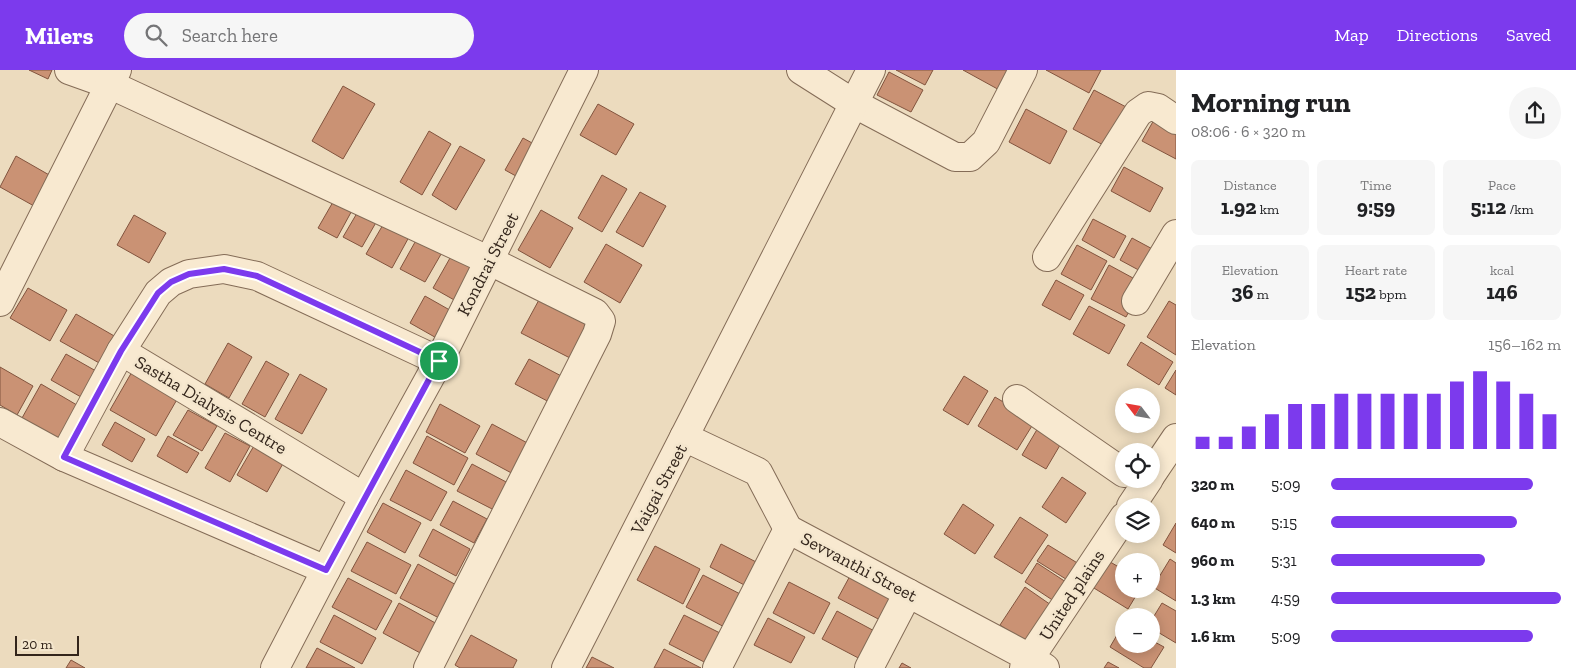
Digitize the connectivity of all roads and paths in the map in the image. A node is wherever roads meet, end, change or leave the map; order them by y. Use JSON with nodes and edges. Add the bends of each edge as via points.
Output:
{"nodes":[{"id":1,"x":69,"y":70,"type":"edge"},
{"id":2,"x":584,"y":70,"type":"edge"},
{"id":3,"x":801,"y":70,"type":"edge"},
{"id":4,"x":871,"y":70,"type":"edge"},
{"id":5,"x":1023,"y":70,"type":"edge"},
{"id":6,"x":114,"y":78,"type":"edge"},
{"id":7,"x":853,"y":104,"type":"junction"},
{"id":8,"x":1176,"y":120,"type":"edge"},
{"id":9,"x":1176,"y":234,"type":"edge"},
{"id":10,"x":1047,"y":257,"type":"dead end"},
{"id":11,"x":490,"y":261,"type":"junction"},
{"id":12,"x":1136,"y":301,"type":"dead end"},
{"id":13,"x":0,"y":302,"type":"edge"},
{"id":14,"x":121,"y":351,"type":"junction"},
{"id":15,"x":439,"y":361,"type":"junction"},
{"id":16,"x":1017,"y":399,"type":"dead end"},
{"id":17,"x":0,"y":422,"type":"edge"},
{"id":18,"x":684,"y":437,"type":"junction"},
{"id":19,"x":1176,"y":438,"type":"edge"},
{"id":20,"x":64,"y":457,"type":"junction"},
{"id":21,"x":1160,"y":457,"type":"edge"},
{"id":22,"x":1115,"y":467,"type":"edge"},
{"id":23,"x":364,"y":497,"type":"junction"},
{"id":24,"x":788,"y":529,"type":"junction"},
{"id":25,"x":1115,"y":532,"type":"edge"},
{"id":26,"x":326,"y":570,"type":"junction"},
{"id":27,"x":908,"y":593,"type":"junction"},
{"id":28,"x":1033,"y":665,"type":"edge"},
{"id":29,"x":275,"y":668,"type":"edge"},
{"id":30,"x":428,"y":668,"type":"edge"},
{"id":31,"x":566,"y":668,"type":"edge"},
{"id":32,"x":717,"y":668,"type":"edge"},
{"id":33,"x":869,"y":668,"type":"edge"}],
"edges":[{"from":1,"to":6,"type":"street"},
{"from":2,"to":11,"type":"street","name":"Kondrai Street"},
{"from":3,"to":7,"type":"street"},
{"from":4,"to":7,"type":"street"},
{"from":5,"to":7,"type":"street","via":[[986,142],[970,158],[955,157]]},
{"from":6,"to":11,"type":"street"},
{"from":6,"to":13,"type":"street"},
{"from":7,"to":18,"type":"street"},
{"from":8,"to":10,"type":"street","via":[[1158,108],[1148,106],[1138,113]]},
{"from":9,"to":12,"type":"street"},
{"from":11,"to":15,"type":"street","name":"Kondrai Street"},
{"from":11,"to":30,"type":"street","via":[[596,313],[601,321]]},
{"from":14,"to":15,"type":"street","via":[[158,293],[171,282],[189,274],[224,269],[257,276]]},
{"from":14,"to":20,"type":"street","name":"Sastha Dialysis Centre"},
{"from":14,"to":23,"type":"street","name":"Sastha Dialysis Centre"},
{"from":15,"to":23,"type":"street","name":"Kondrai Street"},
{"from":16,"to":22,"type":"street"},
{"from":17,"to":20,"type":"street"},
{"from":18,"to":24,"type":"street","name":"Vaigai Street","via":[[758,472]]},
{"from":18,"to":31,"type":"street","name":"Vaigai Street"},
{"from":19,"to":21,"type":"street"},
{"from":20,"to":26,"type":"street"},
{"from":23,"to":26,"type":"street","name":"Kondrai Street"},
{"from":24,"to":27,"type":"street","name":"Sevvanthi Street"},
{"from":24,"to":32,"type":"street","name":"Sevvanthi Street"},
{"from":25,"to":28,"type":"street","name":"United plains"},
{"from":26,"to":29,"type":"street","name":"Kondrai Street"},
{"from":27,"to":28,"type":"street","name":"Sevvanthi Street"},
{"from":27,"to":33,"type":"street"}]}
